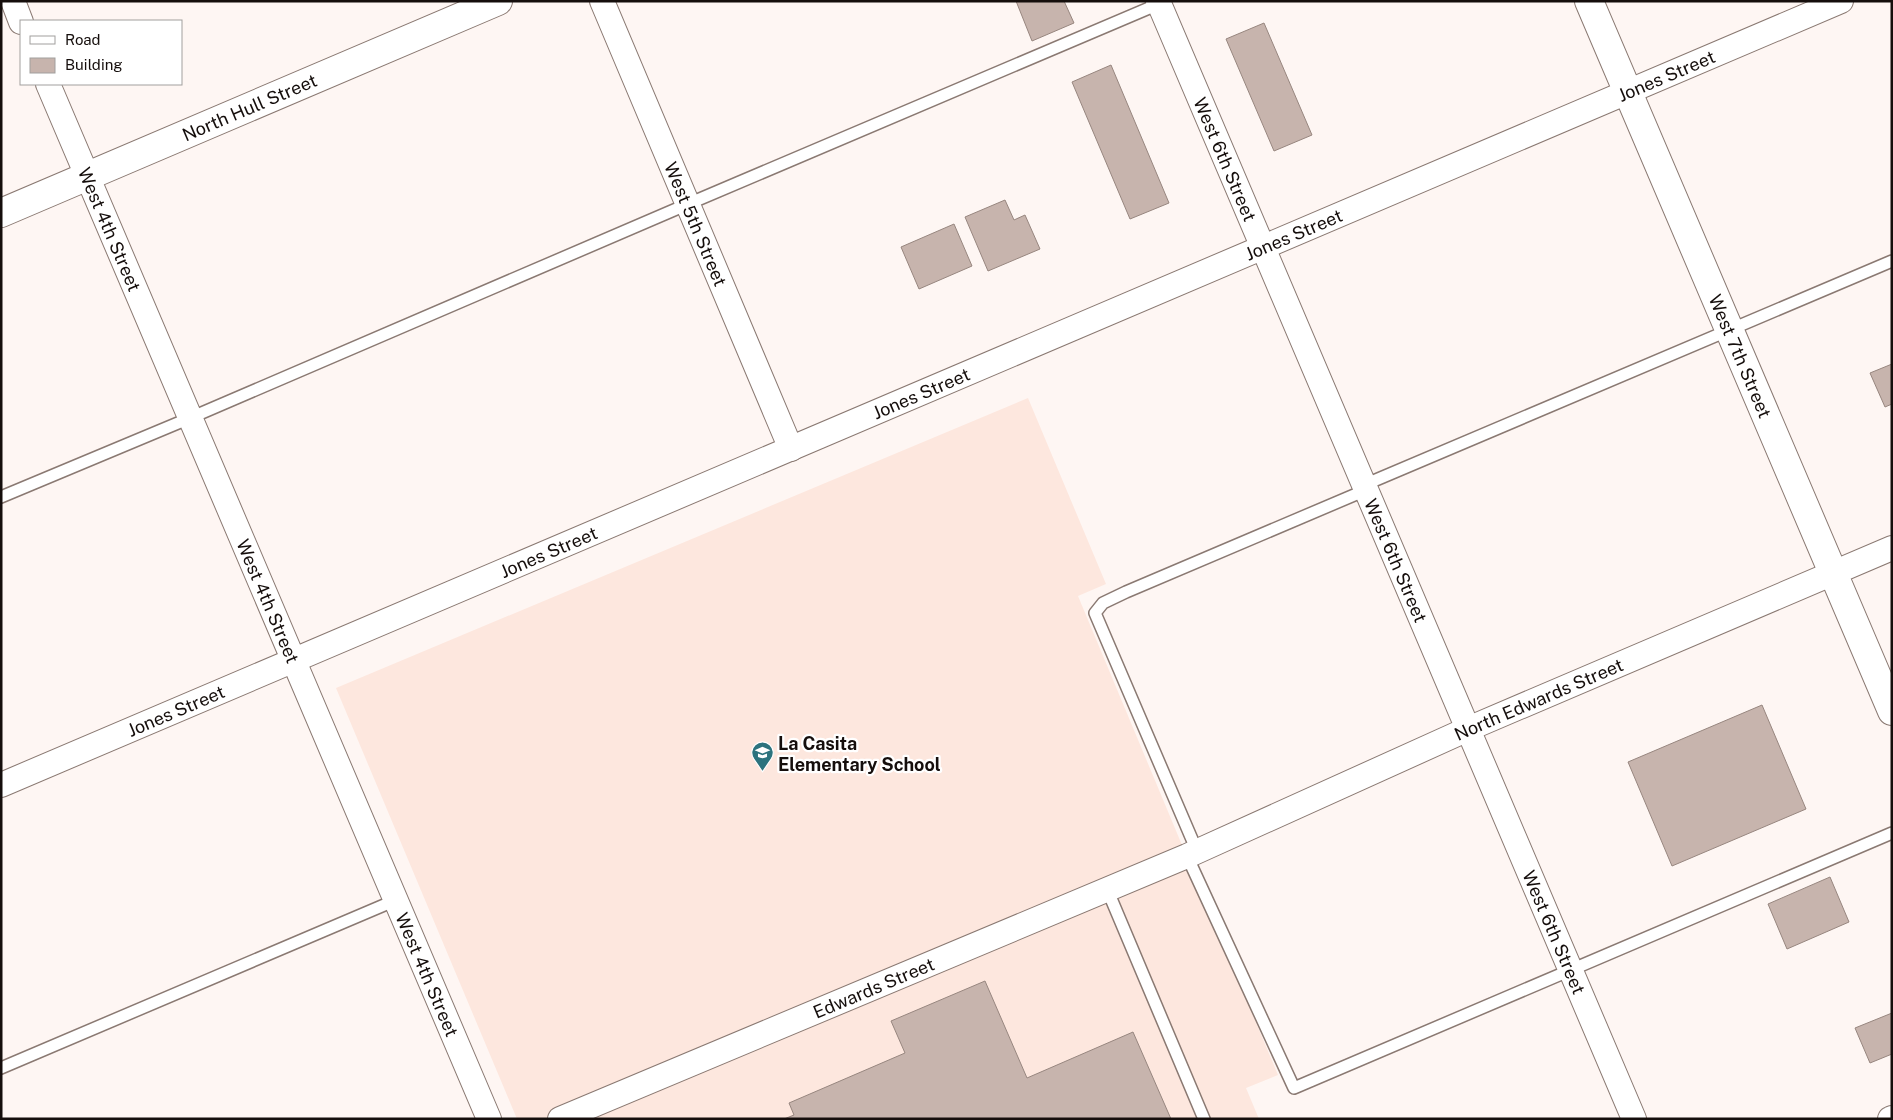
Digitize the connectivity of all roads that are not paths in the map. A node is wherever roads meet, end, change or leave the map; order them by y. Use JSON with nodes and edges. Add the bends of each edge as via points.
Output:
{"nodes":[{"id":1,"x":13,"y":1,"type":"edge"},
{"id":2,"x":498,"y":1,"type":"edge"},
{"id":3,"x":602,"y":1,"type":"edge"},
{"id":4,"x":1589,"y":1,"type":"edge"},
{"id":5,"x":1841,"y":1,"type":"edge"},
{"id":6,"x":1160,"y":2,"type":"edge"},
{"id":7,"x":20,"y":20,"type":"edge"},
{"id":8,"x":48,"y":85,"type":"edge"},
{"id":9,"x":1628,"y":92,"type":"junction"},
{"id":10,"x":87,"y":176,"type":"junction"},
{"id":11,"x":688,"y":204,"type":"junction"},
{"id":12,"x":1,"y":213,"type":"edge"},
{"id":13,"x":1262,"y":248,"type":"junction"},
{"id":14,"x":1892,"y":261,"type":"edge"},
{"id":15,"x":1729,"y":329,"type":"junction"},
{"id":16,"x":190,"y":418,"type":"junction"},
{"id":17,"x":791,"y":449,"type":"junction"},
{"id":18,"x":1365,"y":487,"type":"junction"},
{"id":19,"x":1,"y":497,"type":"edge"},
{"id":20,"x":1892,"y":548,"type":"edge"},
{"id":21,"x":1833,"y":573,"type":"junction"},
{"id":22,"x":294,"y":661,"type":"junction"},
{"id":23,"x":1892,"y":711,"type":"edge"},
{"id":24,"x":1468,"y":729,"type":"junction"},
{"id":25,"x":1,"y":785,"type":"edge"},
{"id":26,"x":1892,"y":833,"type":"edge"},
{"id":27,"x":1192,"y":853,"type":"junction"},
{"id":28,"x":1108,"y":889,"type":"junction"},
{"id":29,"x":396,"y":900,"type":"junction"},
{"id":30,"x":1571,"y":971,"type":"junction"},
{"id":31,"x":1,"y":1068,"type":"edge"},
{"id":32,"x":489,"y":1119,"type":"edge"},
{"id":33,"x":560,"y":1119,"type":"edge"},
{"id":34,"x":1204,"y":1119,"type":"edge"},
{"id":35,"x":1634,"y":1119,"type":"edge"}],
"edges":[{"from":1,"to":7,"type":"street"},
{"from":2,"to":10,"type":"main road","name":"North Hull Street"},
{"from":3,"to":11,"type":"street","name":"West 5th Street"},
{"from":4,"to":9,"type":"main road","name":"West 7th Street"},
{"from":5,"to":9,"type":"street","name":"Jones Street"},
{"from":6,"to":11,"type":"lane"},
{"from":6,"to":13,"type":"street","name":"West 6th Street"},
{"from":8,"to":10,"type":"street","name":"West 4th Street"},
{"from":9,"to":13,"type":"street","name":"Jones Street"},
{"from":9,"to":15,"type":"main road","name":"West 7th Street"},
{"from":10,"to":12,"type":"main road","name":"North Hull Street"},
{"from":10,"to":16,"type":"street","name":"West 4th Street"},
{"from":11,"to":16,"type":"lane"},
{"from":11,"to":17,"type":"street","name":"West 5th Street"},
{"from":13,"to":17,"type":"street","name":"Jones Street"},
{"from":13,"to":18,"type":"street","name":"West 6th Street"},
{"from":14,"to":15,"type":"lane"},
{"from":15,"to":18,"type":"lane"},
{"from":15,"to":21,"type":"main road","name":"West 7th Street"},
{"from":16,"to":19,"type":"lane"},
{"from":16,"to":22,"type":"street","name":"West 4th Street"},
{"from":17,"to":22,"type":"street","name":"Jones Street"},
{"from":18,"to":24,"type":"street","name":"West 6th Street"},
{"from":18,"to":27,"type":"lane","via":[[1126,592],[1103,604],[1095,613]]},
{"from":20,"to":21,"type":"street","name":"North Edwards Street"},
{"from":21,"to":23,"type":"main road","name":"West 7th Street"},
{"from":21,"to":24,"type":"street","name":"North Edwards Street"},
{"from":22,"to":25,"type":"street","name":"Jones Street"},
{"from":22,"to":29,"type":"street","name":"West 4th Street"},
{"from":24,"to":27,"type":"street","name":"North Edwards Street"},
{"from":24,"to":30,"type":"street","name":"West 6th Street"},
{"from":26,"to":30,"type":"lane"},
{"from":27,"to":28,"type":"street","name":"Edwards Street"},
{"from":27,"to":30,"type":"lane","via":[[1294,1088]]},
{"from":28,"to":33,"type":"street","name":"Edwards Street"},
{"from":28,"to":34,"type":"lane"},
{"from":29,"to":31,"type":"lane"},
{"from":29,"to":32,"type":"street","name":"West 4th Street"},
{"from":30,"to":35,"type":"street","name":"West 6th Street"}]}
